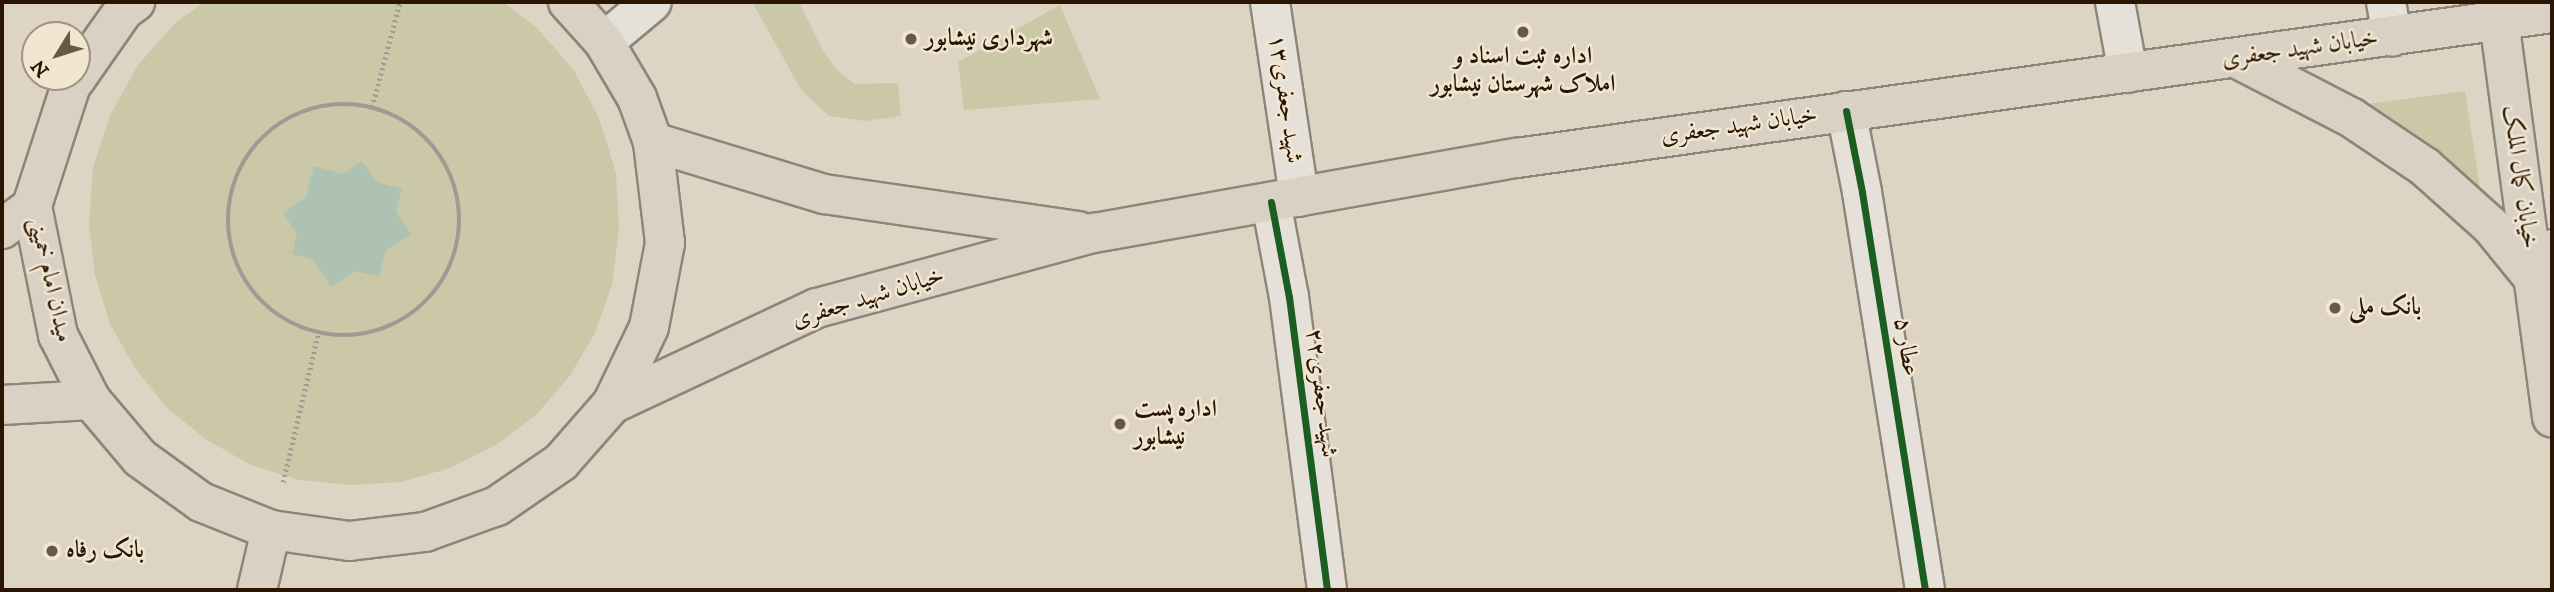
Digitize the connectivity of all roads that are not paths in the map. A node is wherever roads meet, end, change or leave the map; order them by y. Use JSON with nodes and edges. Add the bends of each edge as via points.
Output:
{"nodes":[{"id":1,"x":135,"y":2,"type":"edge"},
{"id":2,"x":568,"y":2,"type":"edge"},
{"id":3,"x":652,"y":2,"type":"edge"},
{"id":4,"x":1270,"y":2,"type":"edge"},
{"id":5,"x":2115,"y":2,"type":"edge"},
{"id":6,"x":2552,"y":13,"type":"edge"},
{"id":7,"x":2389,"y":19,"type":"edge"},
{"id":8,"x":2499,"y":20,"type":"junction"},
{"id":9,"x":604,"y":42,"type":"junction"},
{"id":10,"x":91,"y":57,"type":"edge"},
{"id":11,"x":2236,"y":58,"type":"junction"},
{"id":12,"x":2128,"y":74,"type":"junction"},
{"id":13,"x":69,"y":91,"type":"edge"},
{"id":14,"x":1846,"y":111,"type":"junction"},
{"id":15,"x":653,"y":142,"type":"junction"},
{"id":16,"x":1285,"y":199,"type":"junction"},
{"id":17,"x":32,"y":206,"type":"junction"},
{"id":18,"x":2,"y":229,"type":"edge"},
{"id":19,"x":1094,"y":233,"type":"junction"},
{"id":20,"x":2543,"y":264,"type":"edge"},
{"id":21,"x":91,"y":400,"type":"junction"},
{"id":22,"x":612,"y":404,"type":"junction"},
{"id":23,"x":2,"y":405,"type":"edge"},
{"id":24,"x":2552,"y":417,"type":"edge"},
{"id":25,"x":271,"y":530,"type":"junction"},
{"id":26,"x":257,"y":590,"type":"edge"},
{"id":27,"x":1327,"y":590,"type":"edge"},
{"id":28,"x":1925,"y":590,"type":"edge"}],
"edges":[{"from":1,"to":10,"type":"main road","name":"میدان امام خمینی","via":[[124,10]]},
{"from":2,"to":9,"type":"main road","name":"میدان امام خمینی"},
{"from":3,"to":9,"type":"street"},
{"from":4,"to":16,"type":"street","name":"شهید جعفری۱۳"},
{"from":5,"to":12,"type":"street"},
{"from":6,"to":8,"type":"main road","name":"خیابان شهید جعفری"},
{"from":7,"to":8,"type":"main road","name":"خیابان شهید جعفری"},
{"from":7,"to":11,"type":"main road","name":"خیابان شهید جعفری"},
{"from":8,"to":20,"type":"main road","name":"خیابان کمال الملک"},
{"from":9,"to":15,"type":"main road","name":"میدان امام خمینی","via":[[637,98]]},
{"from":11,"to":12,"type":"main road","name":"خیابان شهید جعفری"},
{"from":11,"to":20,"type":"main road","via":[[2352,118],[2425,167],[2491,226]]},
{"from":12,"to":14,"type":"main road","name":"خیابان شهید جعفری"},
{"from":13,"to":17,"type":"main road","name":"میدان امام خمینی"},
{"from":14,"to":16,"type":"main road","name":"خیابان شهید جعفری","via":[[1517,158]]},
{"from":14,"to":28,"type":"street","name":"عطار ۵"},
{"from":15,"to":19,"type":"main road","name":"خیابان شهید جعفری","via":[[824,194]]},
{"from":15,"to":22,"type":"main road","name":"میدان امام خمینی","via":[[665,243],[649,327]]},
{"from":16,"to":19,"type":"main road","name":"خیابان شهید جعفری"},
{"from":16,"to":27,"type":"street","name":"شهید جعفری۲۲","via":[[1289,297]]},
{"from":17,"to":18,"type":"main road"},
{"from":17,"to":21,"type":"main road","name":"میدان امام خمینی","via":[[58,335]]},
{"from":19,"to":22,"type":"main road","name":"خیابان شهید جعفری","via":[[817,308]]},
{"from":20,"to":24,"type":"main road","name":"خیابان کمال الملک"},
{"from":21,"to":23,"type":"main road"},
{"from":21,"to":25,"type":"main road","name":"میدان امام خمینی","via":[[140,458],[201,502]]},
{"from":22,"to":25,"type":"main road","name":"میدان امام خمینی","via":[[561,462],[497,506],[473,515],[425,532],[349,541]]},
{"from":25,"to":26,"type":"main road"}]}
